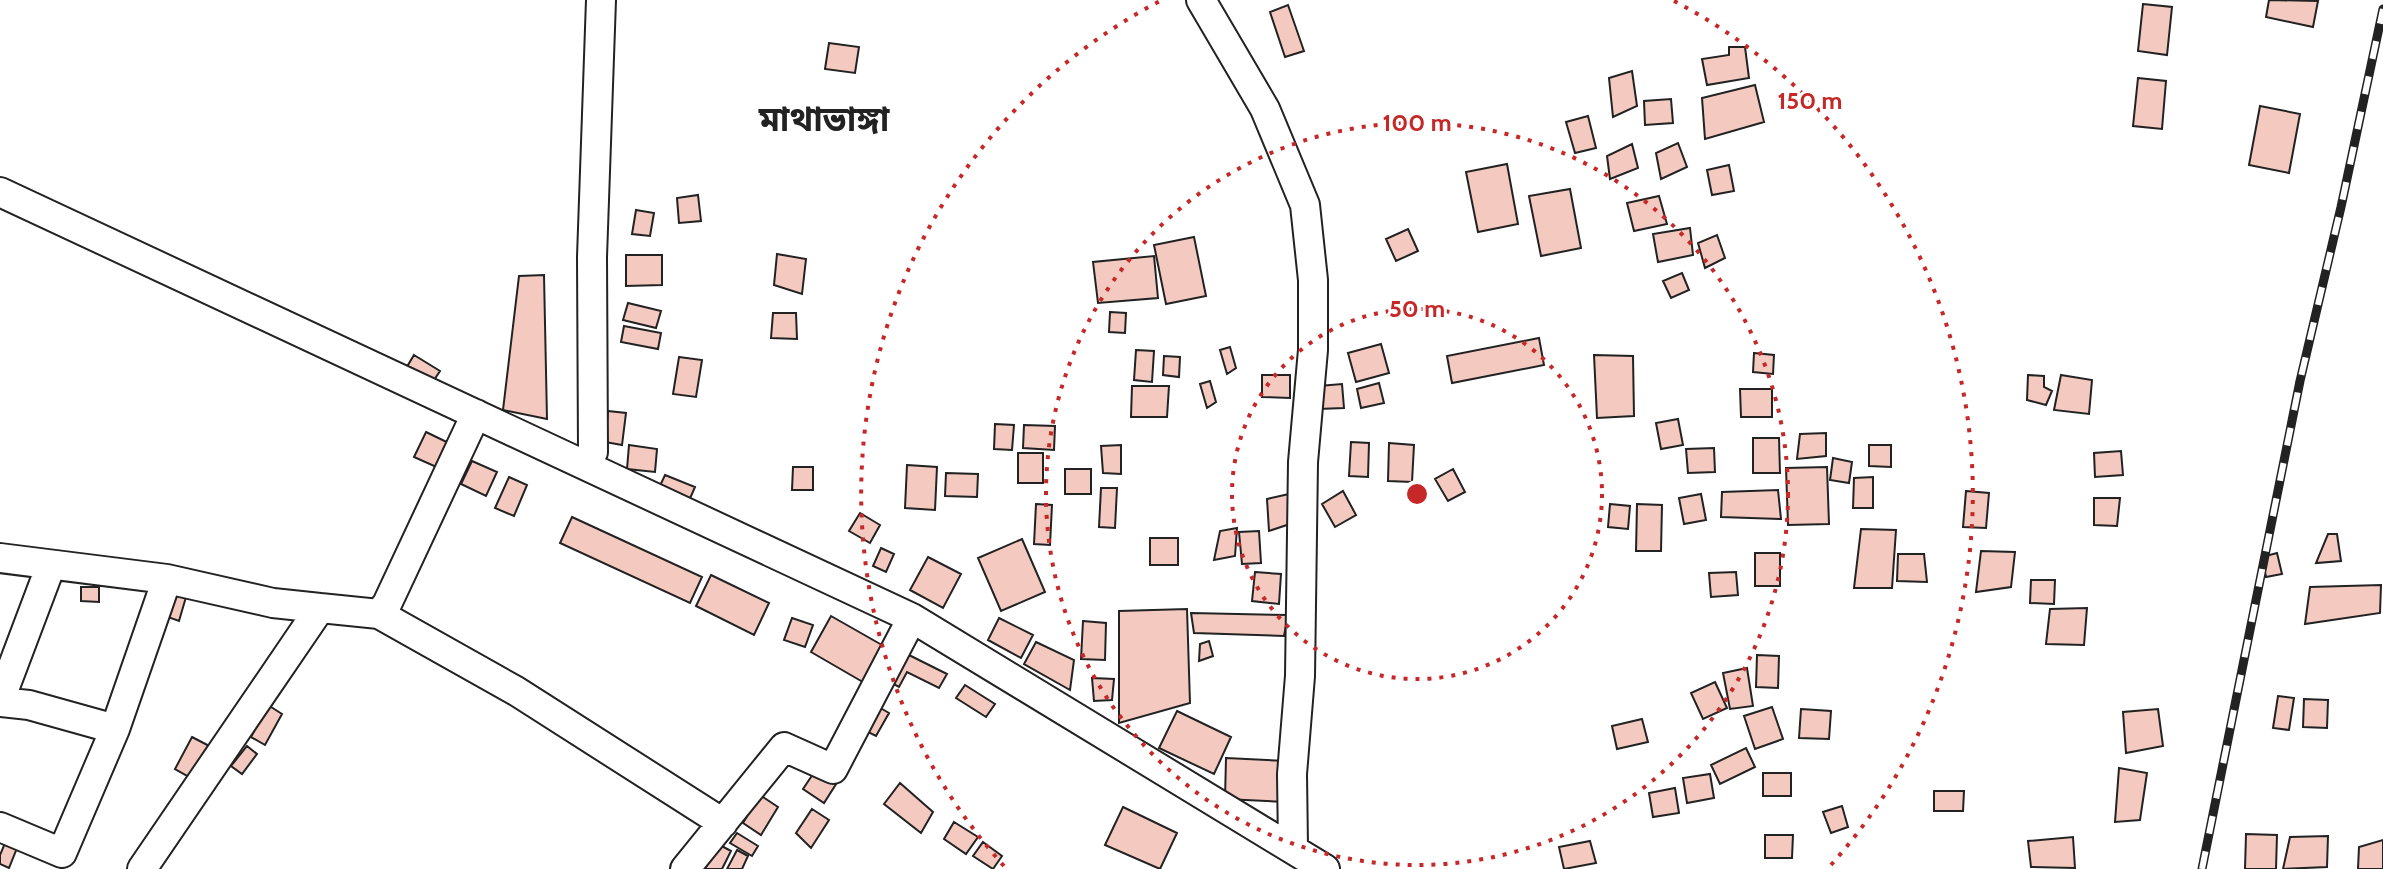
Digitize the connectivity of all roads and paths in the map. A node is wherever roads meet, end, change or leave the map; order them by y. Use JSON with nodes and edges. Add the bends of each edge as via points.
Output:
{"nodes":[{"id":1,"x":601,"y":0,"type":"edge"},
{"id":2,"x":1201,"y":0,"type":"edge"},
{"id":3,"x":0,"y":192,"type":"edge"},
{"id":4,"x":476,"y":414,"type":"junction"},
{"id":5,"x":593,"y":452,"type":"dead end"},
{"id":6,"x":0,"y":558,"type":"edge"},
{"id":7,"x":51,"y":565,"type":"junction"},
{"id":8,"x":167,"y":579,"type":"junction"},
{"id":9,"x":320,"y":608,"type":"junction"},
{"id":10,"x":379,"y":614,"type":"junction"},
{"id":11,"x":912,"y":618,"type":"junction"},
{"id":12,"x":0,"y":701,"type":"edge"},
{"id":13,"x":115,"y":729,"type":"junction"},
{"id":14,"x":723,"y":823,"type":"junction"},
{"id":15,"x":0,"y":827,"type":"edge"},
{"id":16,"x":1293,"y":847,"type":"junction"},
{"id":17,"x":142,"y":869,"type":"edge"},
{"id":18,"x":685,"y":869,"type":"edge"},
{"id":19,"x":1325,"y":869,"type":"edge"}],
"edges":[{"from":1,"to":5,"type":"street","via":[[592,257]]},
{"from":2,"to":16,"type":"street","via":[[1265,109],[1305,205],[1313,350],[1303,462]]},
{"from":3,"to":4,"type":"street"},
{"from":4,"to":10,"type":"street"},
{"from":4,"to":11,"type":"street"},
{"from":6,"to":7,"type":"street"},
{"from":7,"to":8,"type":"street"},
{"from":7,"to":12,"type":"street"},
{"from":8,"to":9,"type":"street"},
{"from":8,"to":13,"type":"street"},
{"from":9,"to":10,"type":"street"},
{"from":9,"to":17,"type":"street"},
{"from":10,"to":14,"type":"street","via":[[516,691]]},
{"from":11,"to":14,"type":"street","via":[[833,769],[784,747]]},
{"from":11,"to":16,"type":"street"},
{"from":12,"to":13,"type":"street"},
{"from":13,"to":15,"type":"street","via":[[62,853]]},
{"from":14,"to":18,"type":"street"},
{"from":16,"to":19,"type":"street"}]}
